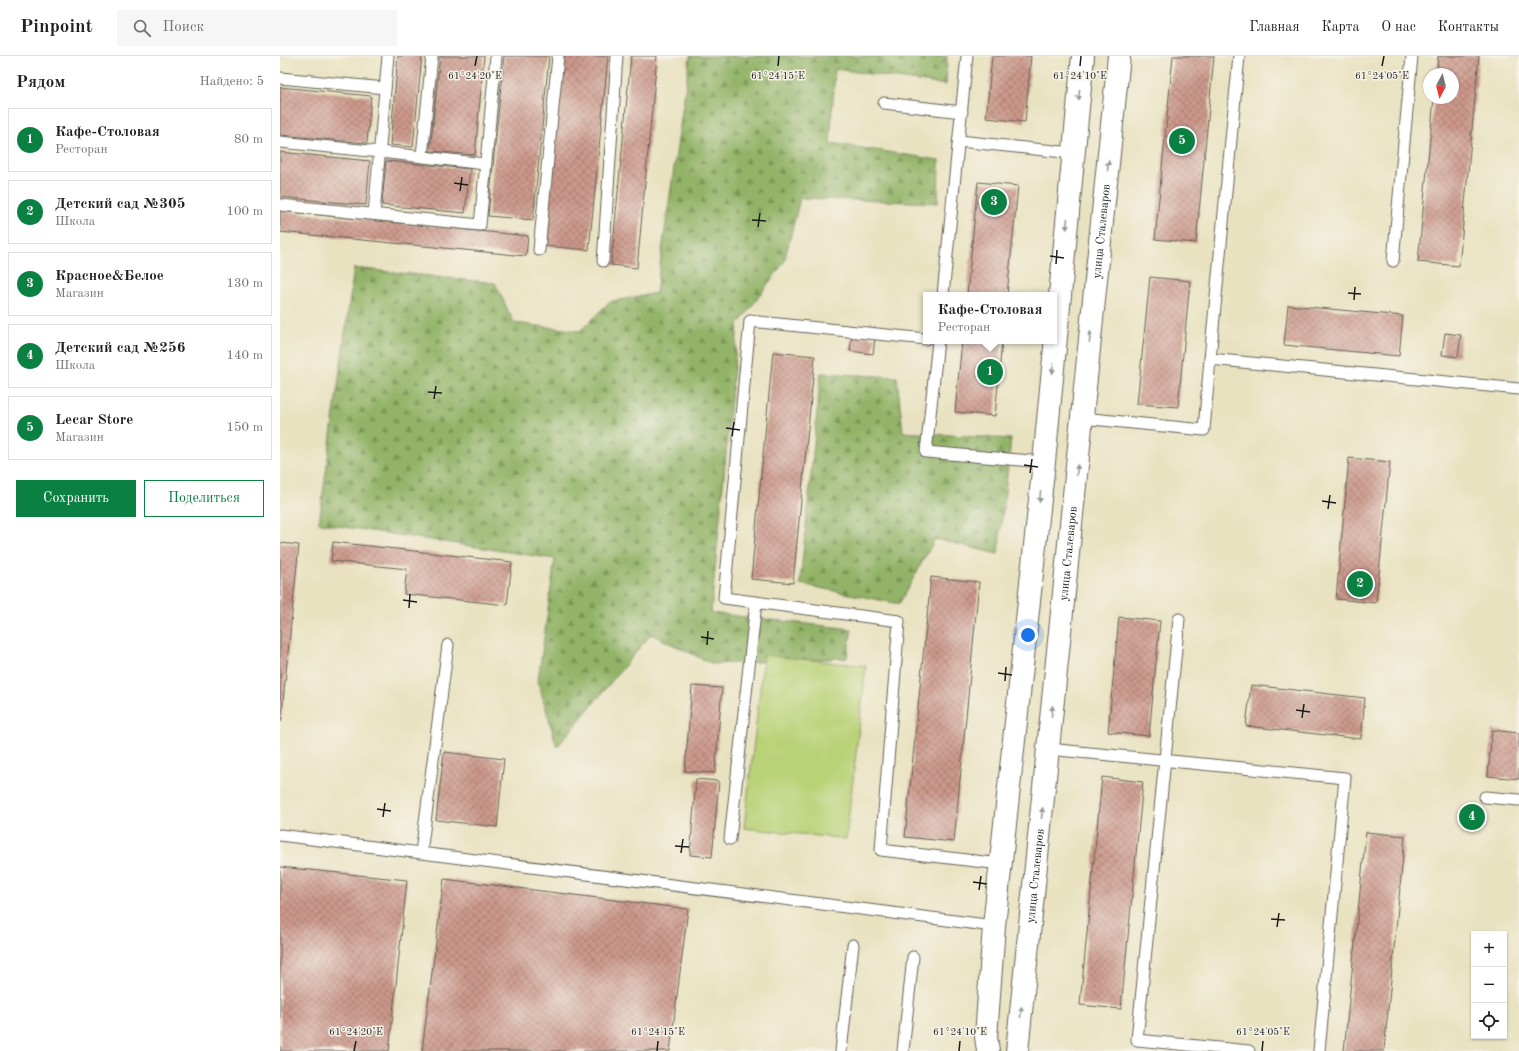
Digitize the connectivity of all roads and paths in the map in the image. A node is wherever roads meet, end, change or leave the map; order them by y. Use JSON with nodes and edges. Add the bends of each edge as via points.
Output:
{"nodes":[{"id":1,"x":388,"y":56,"type":"edge"},
{"id":2,"x":432,"y":56,"type":"edge"},
{"id":3,"x":496,"y":56,"type":"edge"},
{"id":4,"x":558,"y":56,"type":"edge"},
{"id":5,"x":617,"y":56,"type":"edge"},
{"id":6,"x":967,"y":56,"type":"edge"},
{"id":7,"x":1083,"y":56,"type":"edge"},
{"id":8,"x":1119,"y":56,"type":"edge"},
{"id":9,"x":1239,"y":56,"type":"edge"},
{"id":10,"x":1412,"y":56,"type":"edge"},
{"id":11,"x":280,"y":78,"type":"edge"},
{"id":12,"x":385,"y":88,"type":"junction"},
{"id":13,"x":884,"y":103,"type":"dead end"},
{"id":14,"x":962,"y":112,"type":"junction"},
{"id":15,"x":959,"y":141,"type":"junction"},
{"id":16,"x":280,"y":142,"type":"edge"},
{"id":17,"x":380,"y":152,"type":"junction"},
{"id":18,"x":1073,"y":153,"type":"junction"},
{"id":19,"x":422,"y":156,"type":"junction"},
{"id":20,"x":485,"y":164,"type":"junction"},
{"id":21,"x":280,"y":205,"type":"edge"},
{"id":22,"x":374,"y":214,"type":"junction"},
{"id":23,"x":539,"y":250,"type":"dead end"},
{"id":24,"x":603,"y":260,"type":"dead end"},
{"id":25,"x":1393,"y":261,"type":"dead end"},
{"id":26,"x":943,"y":292,"type":"edge"},
{"id":27,"x":1057,"y":323,"type":"edge"},
{"id":28,"x":923,"y":339,"type":"edge"},
{"id":29,"x":938,"y":344,"type":"edge"},
{"id":30,"x":1055,"y":344,"type":"edge"},
{"id":31,"x":1210,"y":359,"type":"junction"},
{"id":32,"x":1519,"y":389,"type":"edge"},
{"id":33,"x":1082,"y":418,"type":"junction"},
{"id":34,"x":1044,"y":462,"type":"junction"},
{"id":35,"x":756,"y":603,"type":"junction"},
{"id":36,"x":1179,"y":619,"type":"dead end"},
{"id":37,"x":448,"y":645,"type":"dead end"},
{"id":38,"x":1048,"y":750,"type":"junction"},
{"id":39,"x":1166,"y":761,"type":"junction"},
{"id":40,"x":1485,"y":797,"type":"dead end"},
{"id":41,"x":1519,"y":800,"type":"edge"},
{"id":42,"x":280,"y":835,"type":"edge"},
{"id":43,"x":730,"y":839,"type":"dead end"},
{"id":44,"x":421,"y":853,"type":"junction"},
{"id":45,"x":1000,"y":864,"type":"junction"},
{"id":46,"x":994,"y":926,"type":"junction"},
{"id":47,"x":853,"y":945,"type":"dead end"},
{"id":48,"x":913,"y":958,"type":"dead end"},
{"id":49,"x":841,"y":1051,"type":"edge"},
{"id":50,"x":903,"y":1051,"type":"edge"},
{"id":51,"x":988,"y":1051,"type":"edge"},
{"id":52,"x":1017,"y":1051,"type":"edge"},
{"id":53,"x":1249,"y":1051,"type":"edge"},
{"id":54,"x":1319,"y":1051,"type":"edge"}],
"edges":[{"from":1,"to":12,"type":"lane"},
{"from":2,"to":19,"type":"lane"},
{"from":3,"to":20,"type":"lane"},
{"from":4,"to":23,"type":"lane"},
{"from":5,"to":24,"type":"lane"},
{"from":6,"to":14,"type":"lane"},
{"from":7,"to":18,"type":"street","one_way":true},
{"from":33,"to":8,"type":"street","name":"улица Сталеваров","one_way":true},
{"from":9,"to":31,"type":"lane"},
{"from":10,"to":25,"type":"lane"},
{"from":11,"to":12,"type":"lane"},
{"from":12,"to":17,"type":"lane"},
{"from":13,"to":14,"type":"lane"},
{"from":14,"to":15,"type":"lane"},
{"from":15,"to":18,"type":"lane"},
{"from":15,"to":26,"type":"lane"},
{"from":16,"to":17,"type":"lane"},
{"from":17,"to":19,"type":"lane"},
{"from":17,"to":22,"type":"lane"},
{"from":18,"to":27,"type":"street","one_way":true},
{"from":19,"to":20,"type":"lane"},
{"from":20,"to":22,"type":"lane","via":[[480,225]]},
{"from":21,"to":22,"type":"lane"},
{"from":28,"to":35,"type":"lane","via":[[750,321],[724,598]]},
{"from":29,"to":34,"type":"lane","via":[[926,452]]},
{"from":30,"to":34,"type":"street","one_way":true},
{"from":31,"to":32,"type":"lane"},
{"from":31,"to":33,"type":"lane","via":[[1204,430]]},
{"from":38,"to":33,"type":"street","name":"улица Сталеваров","one_way":true},
{"from":34,"to":45,"type":"street","one_way":true},
{"from":35,"to":43,"type":"lane"},
{"from":35,"to":45,"type":"lane","via":[[899,621],[881,850]]},
{"from":36,"to":39,"type":"lane"},
{"from":37,"to":44,"type":"lane"},
{"from":38,"to":39,"type":"lane"},
{"from":52,"to":38,"type":"street","name":"улица Сталеваров","one_way":true},
{"from":39,"to":53,"type":"lane","via":[[1138,1040]]},
{"from":39,"to":54,"type":"lane","via":[[1345,778]]},
{"from":40,"to":41,"type":"lane"},
{"from":42,"to":44,"type":"lane"},
{"from":44,"to":46,"type":"lane"},
{"from":45,"to":46,"type":"street"},
{"from":46,"to":51,"type":"street","via":[[986,1037]]},
{"from":47,"to":49,"type":"lane"},
{"from":48,"to":50,"type":"lane"}]}
